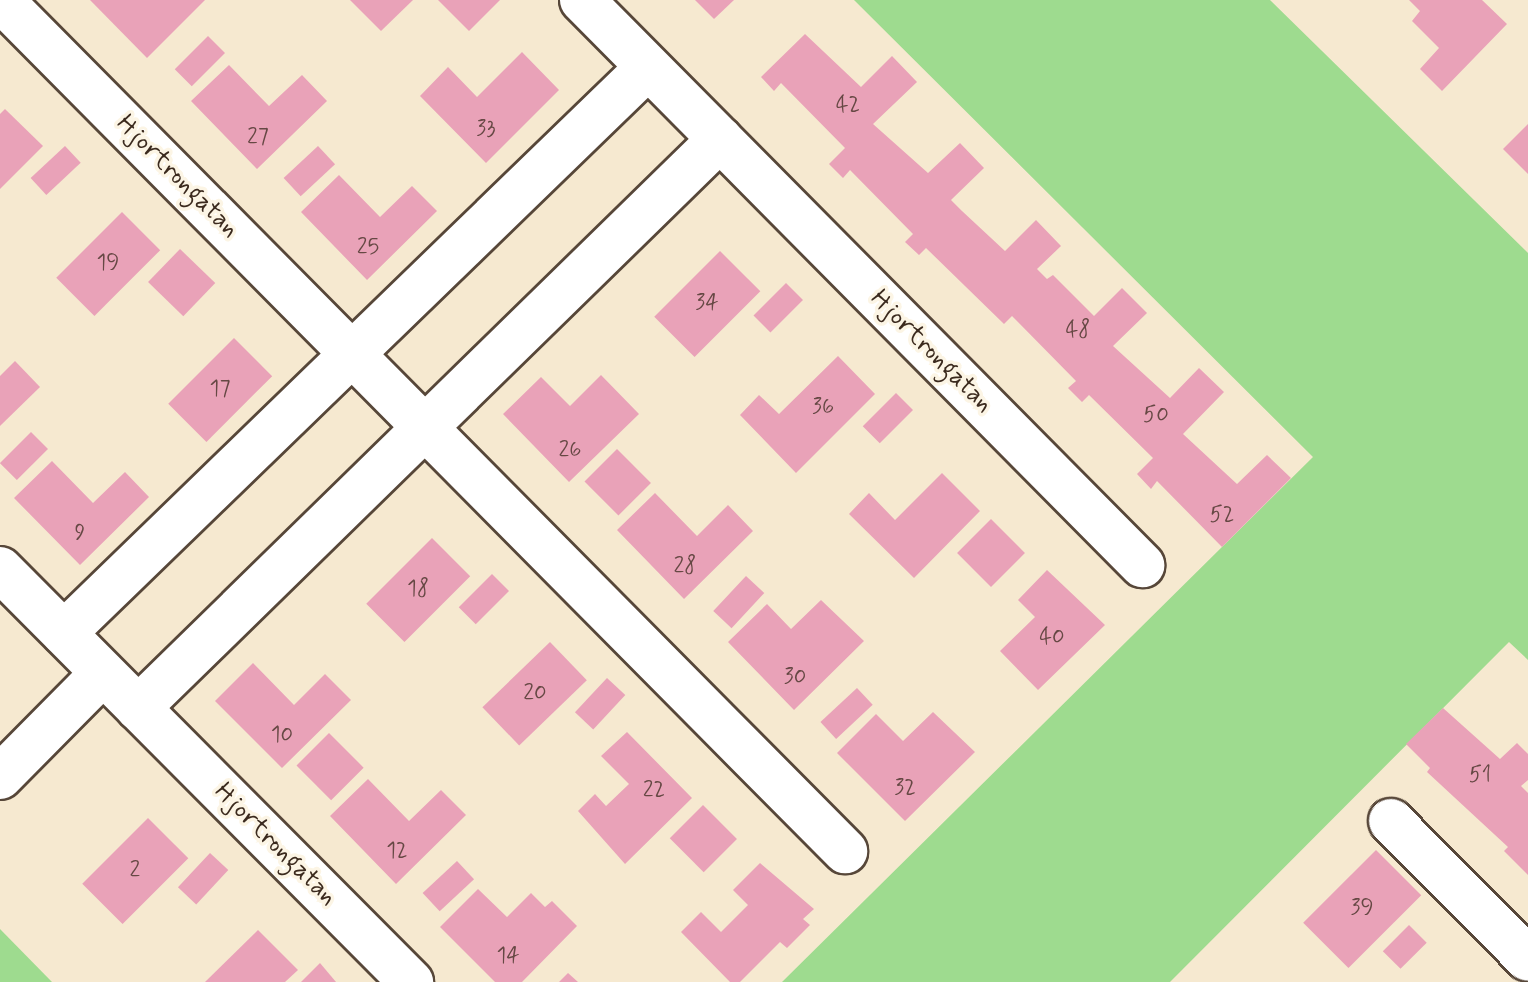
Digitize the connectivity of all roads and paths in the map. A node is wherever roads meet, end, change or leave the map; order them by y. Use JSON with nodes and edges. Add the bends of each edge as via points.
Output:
{"nodes":[{"id":1,"x":1,"y":0,"type":"edge"},
{"id":2,"x":582,"y":0,"type":"edge"},
{"id":3,"x":648,"y":67,"type":"junction"},
{"id":4,"x":720,"y":139,"type":"junction"},
{"id":5,"x":352,"y":354,"type":"junction"},
{"id":6,"x":425,"y":428,"type":"junction"},
{"id":7,"x":1142,"y":565,"type":"dead end"},
{"id":8,"x":0,"y":569,"type":"edge"},
{"id":9,"x":64,"y":633,"type":"junction"},
{"id":10,"x":103,"y":673,"type":"junction"},
{"id":11,"x":138,"y":708,"type":"junction"},
{"id":12,"x":0,"y":777,"type":"edge"},
{"id":13,"x":1391,"y":821,"type":"dead end"},
{"id":14,"x":845,"y":851,"type":"dead end"},
{"id":15,"x":1528,"y":959,"type":"edge"},
{"id":16,"x":411,"y":982,"type":"edge"}],
"edges":[{"from":1,"to":5,"type":"street","name":"Hjortrongatan"},
{"from":2,"to":3,"type":"street","name":"Hjortrongatan"},
{"from":3,"to":4,"type":"street","name":"Hjortrongatan"},
{"from":3,"to":5,"type":"street"},
{"from":4,"to":6,"type":"street"},
{"from":4,"to":7,"type":"street","name":"Hjortrongatan"},
{"from":5,"to":6,"type":"street","name":"Hjortrongatan"},
{"from":5,"to":9,"type":"street"},
{"from":6,"to":11,"type":"street"},
{"from":6,"to":14,"type":"street","name":"Hjortrongatan"},
{"from":8,"to":9,"type":"street","name":"Hjortrongatan"},
{"from":9,"to":10,"type":"street","name":"Hjortrongatan"},
{"from":10,"to":11,"type":"street","name":"Hjortrongatan"},
{"from":10,"to":12,"type":"street"},
{"from":11,"to":16,"type":"street","name":"Hjortrongatan"},
{"from":13,"to":15,"type":"street"}]}
